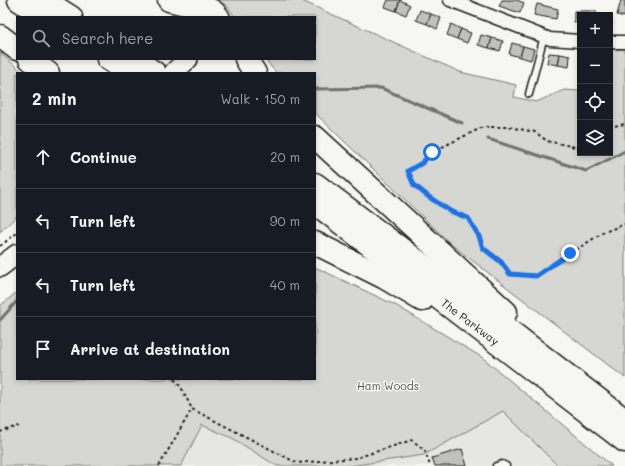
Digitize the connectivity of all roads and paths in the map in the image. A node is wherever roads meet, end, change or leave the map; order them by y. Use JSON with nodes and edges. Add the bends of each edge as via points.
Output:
{"nodes":[{"id":1,"x":19,"y":0,"type":"edge"},
{"id":2,"x":44,"y":0,"type":"edge"},
{"id":3,"x":169,"y":0,"type":"edge"},
{"id":4,"x":450,"y":0,"type":"edge"},
{"id":5,"x":195,"y":12,"type":"edge"},
{"id":6,"x":43,"y":16,"type":"edge"},
{"id":7,"x":68,"y":16,"type":"edge"},
{"id":8,"x":219,"y":16,"type":"edge"},
{"id":9,"x":0,"y":36,"type":"edge"},
{"id":10,"x":544,"y":36,"type":"junction"},
{"id":11,"x":577,"y":41,"type":"edge"},
{"id":12,"x":613,"y":42,"type":"edge"},
{"id":13,"x":625,"y":42,"type":"edge"},
{"id":14,"x":16,"y":48,"type":"edge"},
{"id":15,"x":31,"y":60,"type":"edge"},
{"id":16,"x":113,"y":60,"type":"edge"},
{"id":17,"x":184,"y":60,"type":"edge"},
{"id":18,"x":247,"y":60,"type":"edge"},
{"id":19,"x":156,"y":68,"type":"edge"},
{"id":20,"x":47,"y":72,"type":"edge"},
{"id":21,"x":254,"y":72,"type":"edge"},
{"id":22,"x":529,"y":94,"type":"dead end"},
{"id":23,"x":625,"y":124,"type":"edge"},
{"id":24,"x":613,"y":127,"type":"edge"},
{"id":25,"x":316,"y":138,"type":"edge"},
{"id":26,"x":577,"y":147,"type":"edge"},
{"id":27,"x":316,"y":185,"type":"edge"},
{"id":28,"x":316,"y":204,"type":"edge"},
{"id":29,"x":625,"y":224,"type":"edge"},
{"id":30,"x":16,"y":234,"type":"edge"},
{"id":31,"x":316,"y":244,"type":"edge"},
{"id":32,"x":0,"y":246,"type":"edge"},
{"id":33,"x":16,"y":255,"type":"edge"},
{"id":34,"x":0,"y":267,"type":"edge"},
{"id":35,"x":510,"y":351,"type":"junction"},
{"id":36,"x":175,"y":380,"type":"edge"},
{"id":37,"x":594,"y":395,"type":"junction"},
{"id":38,"x":192,"y":409,"type":"junction"},
{"id":39,"x":625,"y":420,"type":"edge"},
{"id":40,"x":18,"y":426,"type":"dead end"},
{"id":41,"x":0,"y":432,"type":"edge"},
{"id":42,"x":625,"y":441,"type":"edge"},
{"id":43,"x":158,"y":466,"type":"edge"},
{"id":44,"x":430,"y":466,"type":"edge"},
{"id":45,"x":496,"y":466,"type":"edge"},
{"id":46,"x":506,"y":466,"type":"edge"}],
"edges":[{"from":1,"to":6,"type":"highway"},
{"from":2,"to":7,"type":"highway"},
{"from":3,"to":5,"type":"highway"},
{"from":4,"to":10,"type":"street"},
{"from":5,"to":8,"type":"main road","via":[[206,6],[215,10]]},
{"from":9,"to":14,"type":"highway"},
{"from":10,"to":11,"type":"street","via":[[550,39]]},
{"from":10,"to":22,"type":"lane"},
{"from":12,"to":13,"type":"street"},
{"from":15,"to":20,"type":"highway"},
{"from":16,"to":19,"type":"highway"},
{"from":17,"to":19,"type":"main road"},
{"from":18,"to":21,"type":"highway"},
{"from":23,"to":24,"type":"path"},
{"from":25,"to":37,"type":"highway"},
{"from":26,"to":29,"type":"path","via":[[546,141],[535,132],[483,127],[432,152],[422,163],[408,171],[414,185],[429,197],[450,211],[468,218],[483,248],[501,262],[510,274],[536,276],[602,234]]},
{"from":27,"to":37,"type":"highway","name":"The Parkway"},
{"from":28,"to":35,"type":"highway","name":"The Parkway"},
{"from":30,"to":32,"type":"path"},
{"from":31,"to":35,"type":"highway","via":[[385,278]]},
{"from":33,"to":34,"type":"main road"},
{"from":35,"to":42,"type":"highway","name":"The Parkway"},
{"from":36,"to":38,"type":"path"},
{"from":37,"to":39,"type":"highway","name":"The Parkway"},
{"from":38,"to":43,"type":"path"},
{"from":38,"to":44,"type":"path","via":[[297,463],[356,458],[412,440],[425,451]]},
{"from":40,"to":41,"type":"path"},
{"from":45,"to":46,"type":"lane"}]}
